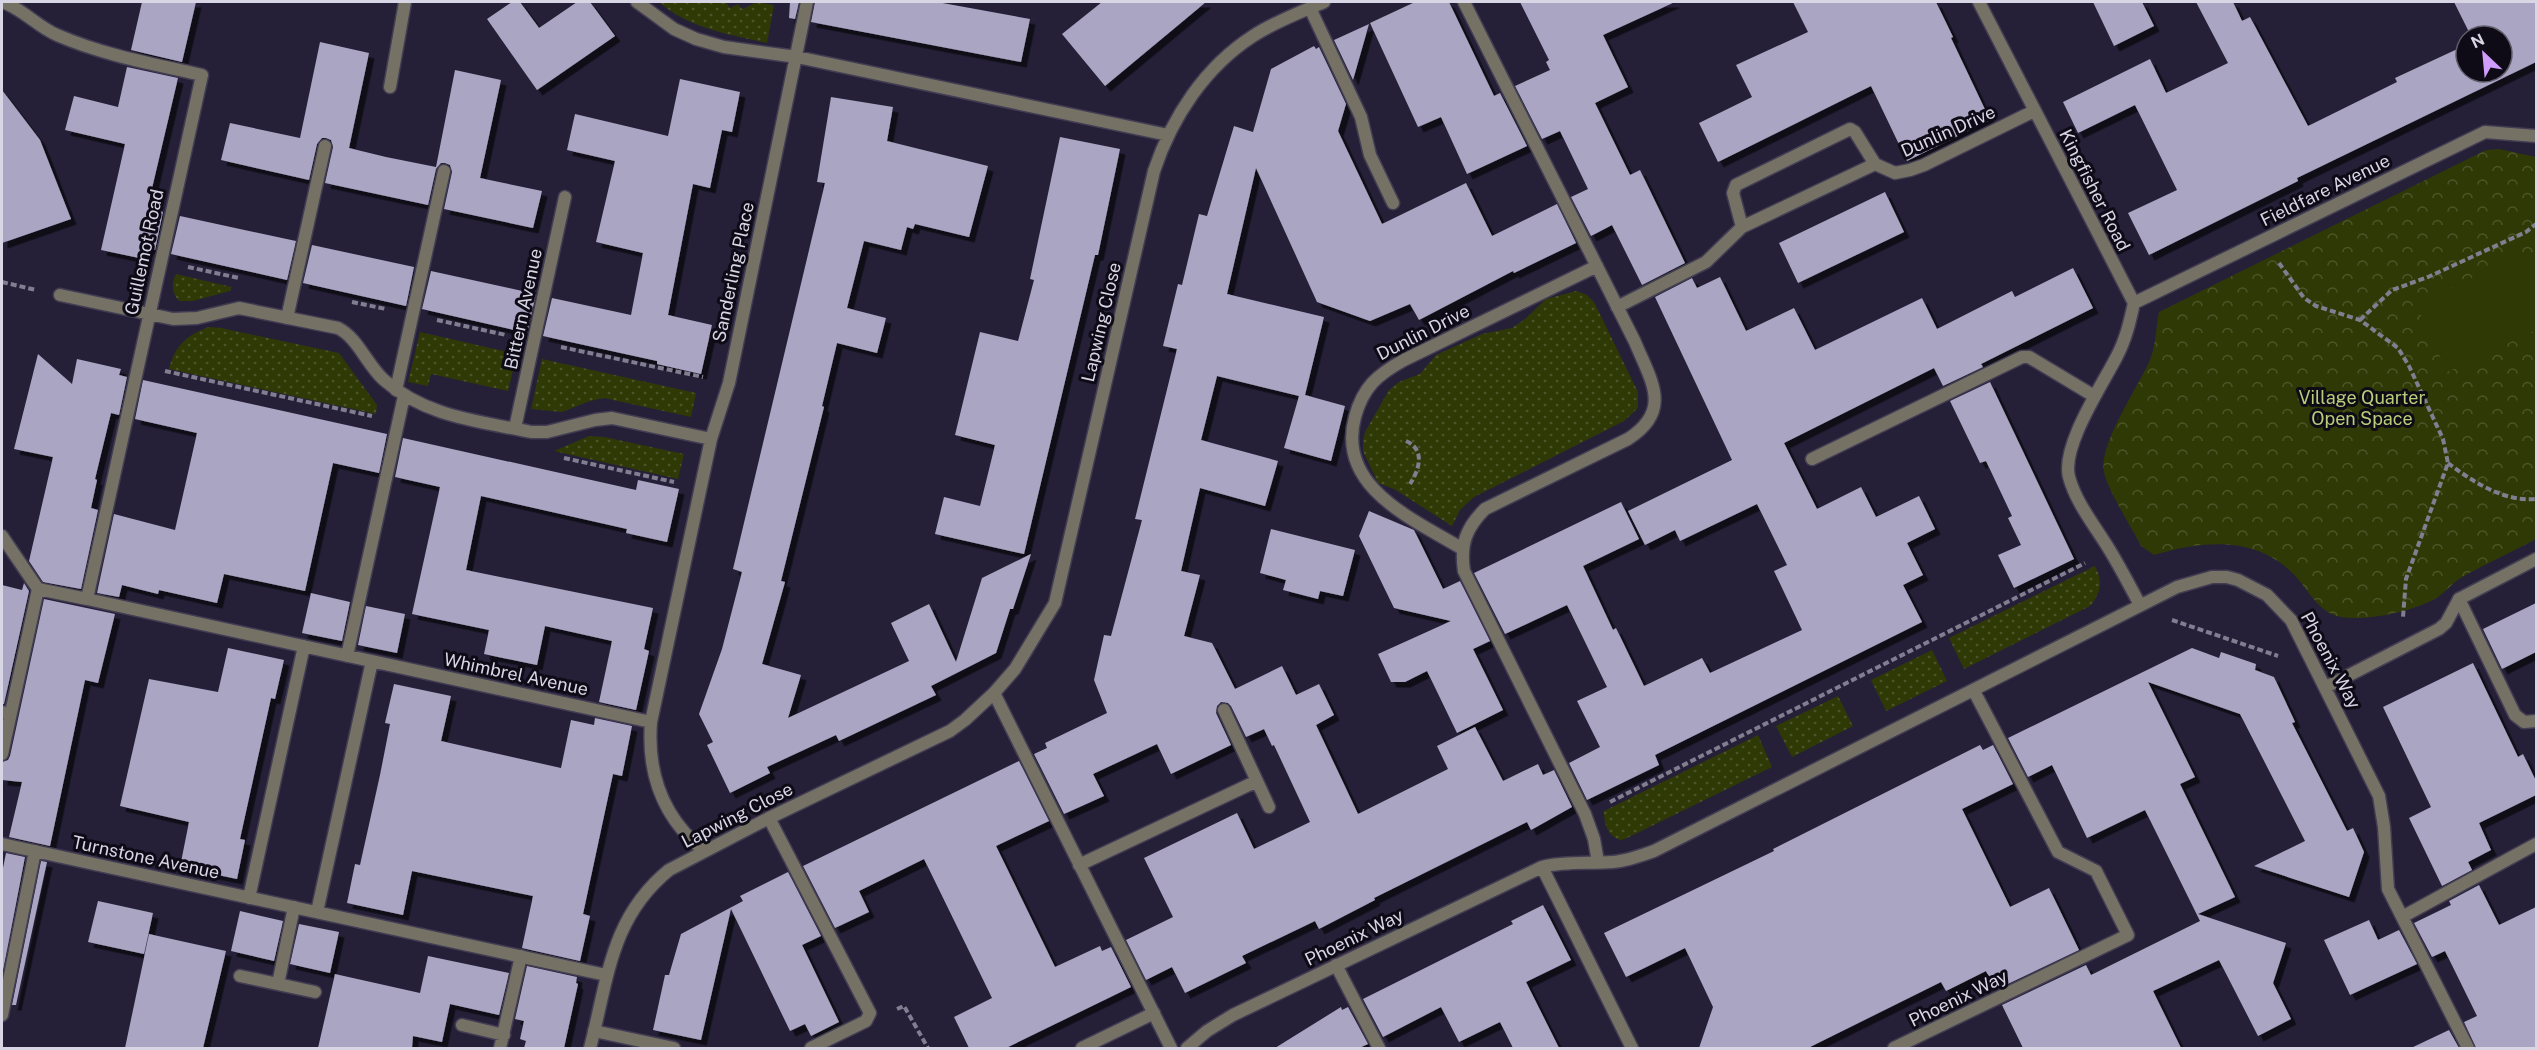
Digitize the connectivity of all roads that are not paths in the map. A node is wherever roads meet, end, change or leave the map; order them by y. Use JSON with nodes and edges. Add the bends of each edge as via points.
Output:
{"nodes":[{"id":1,"x":2,"y":2,"type":"edge"},
{"id":2,"x":405,"y":2,"type":"edge"},
{"id":3,"x":637,"y":2,"type":"edge"},
{"id":4,"x":807,"y":2,"type":"edge"},
{"id":5,"x":1324,"y":2,"type":"edge"},
{"id":6,"x":1464,"y":2,"type":"edge"},
{"id":7,"x":1979,"y":2,"type":"edge"},
{"id":8,"x":1310,"y":8,"type":"junction"},
{"id":9,"x":796,"y":57,"type":"junction"},
{"id":10,"x":390,"y":87,"type":"dead end"},
{"id":11,"x":2034,"y":111,"type":"junction"},
{"id":12,"x":1168,"y":135,"type":"junction"},
{"id":13,"x":2536,"y":136,"type":"edge"},
{"id":14,"x":325,"y":146,"type":"dead end"},
{"id":15,"x":1875,"y":164,"type":"junction"},
{"id":16,"x":444,"y":171,"type":"dead end"},
{"id":17,"x":565,"y":197,"type":"dead end"},
{"id":18,"x":1393,"y":203,"type":"dead end"},
{"id":19,"x":1742,"y":226,"type":"junction"},
{"id":20,"x":1597,"y":266,"type":"junction"},
{"id":21,"x":60,"y":295,"type":"road end"},
{"id":22,"x":2134,"y":303,"type":"junction"},
{"id":23,"x":1617,"y":307,"type":"junction"},
{"id":24,"x":149,"y":315,"type":"junction"},
{"id":25,"x":287,"y":318,"type":"junction"},
{"id":26,"x":400,"y":393,"type":"junction"},
{"id":27,"x":2094,"y":396,"type":"junction"},
{"id":28,"x":515,"y":428,"type":"junction"},
{"id":29,"x":711,"y":439,"type":"junction"},
{"id":30,"x":1812,"y":459,"type":"dead end"},
{"id":31,"x":2,"y":536,"type":"edge"},
{"id":32,"x":1461,"y":548,"type":"junction"},
{"id":33,"x":2536,"y":559,"type":"edge"},
{"id":34,"x":38,"y":589,"type":"junction"},
{"id":35,"x":87,"y":599,"type":"junction"},
{"id":36,"x":2459,"y":599,"type":"junction"},
{"id":37,"x":2140,"y":605,"type":"junction"},
{"id":38,"x":304,"y":646,"type":"junction"},
{"id":39,"x":347,"y":656,"type":"junction"},
{"id":40,"x":372,"y":661,"type":"junction"},
{"id":41,"x":2326,"y":687,"type":"junction"},
{"id":42,"x":1974,"y":691,"type":"junction"},
{"id":43,"x":994,"y":693,"type":"junction"},
{"id":44,"x":1224,"y":710,"type":"dead end"},
{"id":45,"x":6,"y":713,"type":"edge"},
{"id":46,"x":2536,"y":721,"type":"edge"},
{"id":47,"x":651,"y":722,"type":"junction"},
{"id":48,"x":2,"y":754,"type":"edge"},
{"id":49,"x":1257,"y":781,"type":"junction"},
{"id":50,"x":1269,"y":807,"type":"dead end"},
{"id":51,"x":769,"y":818,"type":"junction"},
{"id":52,"x":2,"y":844,"type":"edge"},
{"id":53,"x":2536,"y":844,"type":"edge"},
{"id":54,"x":35,"y":851,"type":"junction"},
{"id":55,"x":704,"y":851,"type":"junction"},
{"id":56,"x":1598,"y":862,"type":"junction"},
{"id":57,"x":1079,"y":865,"type":"junction"},
{"id":58,"x":1542,"y":867,"type":"junction"},
{"id":59,"x":249,"y":898,"type":"junction"},
{"id":60,"x":294,"y":908,"type":"junction"},
{"id":61,"x":317,"y":912,"type":"junction"},
{"id":62,"x":2402,"y":917,"type":"junction"},
{"id":63,"x":520,"y":956,"type":"junction"},
{"id":64,"x":1336,"y":965,"type":"junction"},
{"id":65,"x":606,"y":975,"type":"junction"},
{"id":66,"x":240,"y":976,"type":"dead end"},
{"id":67,"x":278,"y":984,"type":"junction"},
{"id":68,"x":315,"y":992,"type":"dead end"},
{"id":69,"x":1154,"y":1013,"type":"junction"},
{"id":70,"x":2,"y":1015,"type":"edge"},
{"id":71,"x":462,"y":1025,"type":"dead end"},
{"id":72,"x":594,"y":1031,"type":"junction"},
{"id":73,"x":504,"y":1035,"type":"junction"},
{"id":74,"x":500,"y":1048,"type":"edge"},
{"id":75,"x":590,"y":1048,"type":"edge"},
{"id":76,"x":674,"y":1048,"type":"edge"},
{"id":77,"x":811,"y":1048,"type":"edge"},
{"id":78,"x":1082,"y":1048,"type":"edge"},
{"id":79,"x":1171,"y":1048,"type":"edge"},
{"id":80,"x":1187,"y":1048,"type":"edge"},
{"id":81,"x":1379,"y":1048,"type":"edge"},
{"id":82,"x":1632,"y":1048,"type":"edge"},
{"id":83,"x":1894,"y":1048,"type":"edge"},
{"id":84,"x":2468,"y":1048,"type":"edge"}],
"edges":[{"from":1,"to":24,"type":"street","name":"Guillemot Road","via":[[79,44],[202,75]]},
{"from":2,"to":10,"type":"street"},
{"from":3,"to":9,"type":"street","via":[[674,29],[696,39]]},
{"from":4,"to":9,"type":"street"},
{"from":5,"to":8,"type":"street","name":"Lapwing Close"},
{"from":6,"to":20,"type":"street"},
{"from":7,"to":11,"type":"street","name":"Kingfisher Road"},
{"from":8,"to":12,"type":"street","name":"Lapwing Close","via":[[1254,35],[1230,54],[1192,94]]},
{"from":8,"to":18,"type":"street","via":[[1361,117],[1370,155]]},
{"from":9,"to":12,"type":"street"},
{"from":9,"to":29,"type":"street","name":"Sanderling Place","via":[[729,383]]},
{"from":11,"to":15,"type":"street","name":"Dunlin Drive","via":[[1910,170],[1895,172]]},
{"from":11,"to":22,"type":"street","name":"Kingfisher Road"},
{"from":12,"to":43,"type":"street","name":"Lapwing Close","via":[[1154,171],[1054,603],[1015,669]]},
{"from":13,"to":22,"type":"street","name":"Fieldfare Avenue","via":[[2485,132]]},
{"from":14,"to":25,"type":"street"},
{"from":15,"to":19,"type":"street"},
{"from":15,"to":19,"type":"street","via":[[1850,129],[1736,185],[1733,193]]},
{"from":16,"to":26,"type":"street","via":[[412,315]]},
{"from":17,"to":28,"type":"street","name":"Bittern Avenue"},
{"from":19,"to":23,"type":"street","via":[[1699,266]]},
{"from":20,"to":23,"type":"street"},
{"from":20,"to":32,"type":"street","name":"Dunlin Drive","via":[[1404,360],[1380,374],[1366,390],[1352,427],[1352,450],[1359,471],[1380,498]]},
{"from":21,"to":24,"type":"street"},
{"from":22,"to":27,"type":"street","via":[[2123,344]]},
{"from":23,"to":32,"type":"street","via":[[1651,380],[1654,413],[1647,425],[1628,439],[1485,509],[1469,526]]},
{"from":24,"to":25,"type":"street","via":[[185,319],[239,308]]},
{"from":24,"to":35,"type":"street","name":"Guillemot Road"},
{"from":25,"to":26,"type":"street","via":[[344,331],[377,373]]},
{"from":26,"to":28,"type":"street","via":[[430,410]]},
{"from":26,"to":39,"type":"street"},
{"from":27,"to":30,"type":"street","via":[[2029,357],[2022,357]]},
{"from":27,"to":37,"type":"street","via":[[2071,451],[2069,476],[2082,507]]},
{"from":28,"to":29,"type":"street","via":[[547,432],[612,418]]},
{"from":29,"to":47,"type":"street","name":"Sanderling Place"},
{"from":31,"to":34,"type":"street"},
{"from":32,"to":56,"type":"street","via":[[1464,571],[1585,814]]},
{"from":33,"to":36,"type":"street"},
{"from":34,"to":35,"type":"street"},
{"from":34,"to":45,"type":"street"},
{"from":35,"to":38,"type":"street","name":"Whimbrel Avenue"},
{"from":36,"to":41,"type":"street","via":[[2439,629]]},
{"from":36,"to":46,"type":"street","via":[[2516,715],[2524,722]]},
{"from":37,"to":41,"type":"street","name":"Phoenix Way","via":[[2196,580],[2238,580],[2267,595],[2291,620]]},
{"from":37,"to":42,"type":"street","name":"Phoenix Way"},
{"from":38,"to":39,"type":"street","name":"Whimbrel Avenue"},
{"from":38,"to":59,"type":"street"},
{"from":39,"to":40,"type":"street","name":"Whimbrel Avenue"},
{"from":40,"to":47,"type":"street","name":"Whimbrel Avenue"},
{"from":40,"to":61,"type":"street"},
{"from":41,"to":62,"type":"street","name":"Phoenix Way","via":[[2379,796],[2386,879]]},
{"from":42,"to":56,"type":"street","name":"Phoenix Way","via":[[1654,851],[1634,859]]},
{"from":42,"to":83,"type":"street","name":"Phoenix Way","via":[[2058,852],[2096,872],[2128,935]]},
{"from":43,"to":51,"type":"street","name":"Lapwing Close","via":[[950,731]]},
{"from":43,"to":57,"type":"street"},
{"from":44,"to":49,"type":"street"},
{"from":45,"to":48,"type":"street"},
{"from":47,"to":55,"type":"street","name":"Sanderling Place","via":[[650,755],[656,782],[679,826]]},
{"from":49,"to":50,"type":"street"},
{"from":49,"to":57,"type":"street"},
{"from":51,"to":55,"type":"street","name":"Lapwing Close"},
{"from":51,"to":77,"type":"street","via":[[870,1011],[869,1018]]},
{"from":52,"to":54,"type":"street"},
{"from":53,"to":62,"type":"street"},
{"from":54,"to":59,"type":"street","name":"Turnstone Avenue"},
{"from":54,"to":70,"type":"street"},
{"from":55,"to":65,"type":"street","name":"Lapwing Close","via":[[669,870],[641,897],[624,924]]},
{"from":56,"to":58,"type":"street","name":"Phoenix Way"},
{"from":57,"to":69,"type":"street"},
{"from":58,"to":64,"type":"street","name":"Phoenix Way"},
{"from":58,"to":82,"type":"street"},
{"from":59,"to":60,"type":"street","name":"Turnstone Avenue"},
{"from":60,"to":61,"type":"street","name":"Turnstone Avenue"},
{"from":60,"to":67,"type":"street"},
{"from":61,"to":63,"type":"street","name":"Turnstone Avenue"},
{"from":62,"to":84,"type":"street","name":"Phoenix Way"},
{"from":63,"to":65,"type":"street","name":"Turnstone Avenue"},
{"from":63,"to":73,"type":"street"},
{"from":64,"to":80,"type":"street","name":"Phoenix Way","via":[[1233,1015]]},
{"from":64,"to":81,"type":"street"},
{"from":65,"to":72,"type":"street","name":"Lapwing Close"},
{"from":66,"to":67,"type":"street"},
{"from":67,"to":68,"type":"street"},
{"from":69,"to":78,"type":"street"},
{"from":69,"to":79,"type":"street"},
{"from":71,"to":73,"type":"street"},
{"from":72,"to":75,"type":"street","name":"Lapwing Close"},
{"from":72,"to":76,"type":"street"},
{"from":73,"to":74,"type":"street"}]}
